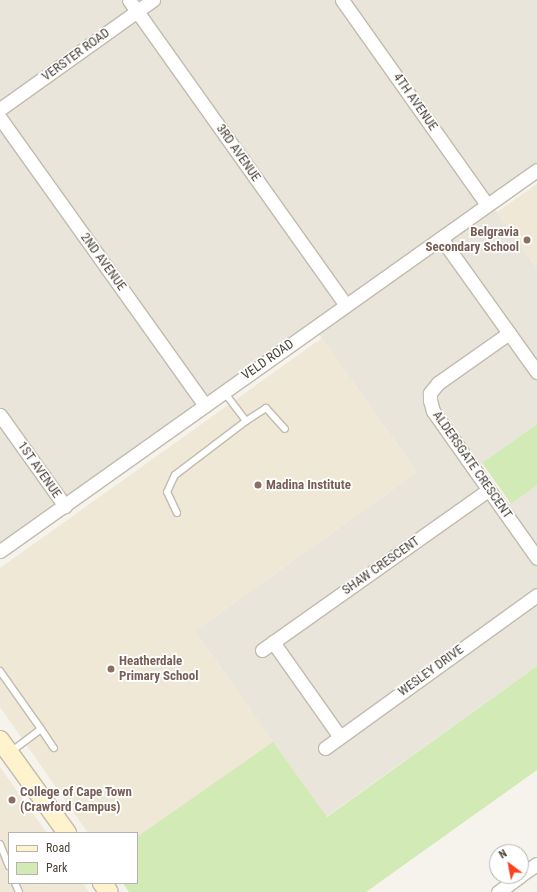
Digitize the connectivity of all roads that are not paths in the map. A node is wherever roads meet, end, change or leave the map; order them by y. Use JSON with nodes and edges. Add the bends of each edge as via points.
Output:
{"nodes":[{"id":1,"x":129,"y":0,"type":"edge"},
{"id":2,"x":152,"y":0,"type":"edge"},
{"id":3,"x":342,"y":0,"type":"edge"},
{"id":4,"x":137,"y":11,"type":"junction"},
{"id":5,"x":0,"y":109,"type":"edge"},
{"id":6,"x":0,"y":118,"type":"edge"},
{"id":7,"x":537,"y":170,"type":"edge"},
{"id":8,"x":487,"y":205,"type":"junction"},
{"id":9,"x":441,"y":238,"type":"junction"},
{"id":10,"x":346,"y":305,"type":"junction"},
{"id":11,"x":509,"y":333,"type":"junction"},
{"id":12,"x":537,"y":372,"type":"edge"},
{"id":13,"x":224,"y":392,"type":"junction"},
{"id":14,"x":205,"y":405,"type":"junction"},
{"id":15,"x":0,"y":415,"type":"edge"},
{"id":16,"x":246,"y":421,"type":"junction"},
{"id":17,"x":285,"y":429,"type":"dead end"},
{"id":18,"x":488,"y":490,"type":"junction"},
{"id":19,"x":64,"y":506,"type":"junction"},
{"id":20,"x":177,"y":513,"type":"dead end"},
{"id":21,"x":0,"y":551,"type":"edge"},
{"id":22,"x":537,"y":558,"type":"edge"},
{"id":23,"x":537,"y":595,"type":"edge"},
{"id":24,"x":273,"y":642,"type":"junction"},
{"id":25,"x":262,"y":650,"type":"dead end"},
{"id":26,"x":0,"y":671,"type":"edge"},
{"id":27,"x":41,"y":729,"type":"junction"},
{"id":28,"x":340,"y":737,"type":"junction"},
{"id":29,"x":5,"y":746,"type":"edge"},
{"id":30,"x":54,"y":748,"type":"dead end"},
{"id":31,"x":325,"y":748,"type":"dead end"},
{"id":32,"x":66,"y":832,"type":"edge"},
{"id":33,"x":0,"y":844,"type":"edge"},
{"id":34,"x":8,"y":864,"type":"edge"},
{"id":35,"x":510,"y":884,"type":"edge"},
{"id":36,"x":498,"y":892,"type":"edge"}],
"edges":[{"from":1,"to":4,"type":"street","name":"3RD AVENUE"},
{"from":2,"to":4,"type":"street","name":"VERSTER ROAD"},
{"from":3,"to":8,"type":"street","name":"4TH AVENUE"},
{"from":4,"to":5,"type":"street","name":"VERSTER ROAD"},
{"from":4,"to":10,"type":"street","name":"3RD AVENUE"},
{"from":6,"to":14,"type":"street","name":"2ND AVENUE"},
{"from":7,"to":8,"type":"street","name":"VELD ROAD"},
{"from":8,"to":9,"type":"street","name":"VELD ROAD"},
{"from":9,"to":10,"type":"street","name":"VELD ROAD"},
{"from":9,"to":11,"type":"street"},
{"from":10,"to":13,"type":"street","name":"VELD ROAD"},
{"from":11,"to":12,"type":"street"},
{"from":11,"to":18,"type":"street","name":"ALDERSGATE CRESCENT","via":[[438,383],[430,393],[433,412]]},
{"from":13,"to":14,"type":"street","name":"VELD ROAD"},
{"from":13,"to":16,"type":"lane"},
{"from":14,"to":19,"type":"street","name":"VELD ROAD"},
{"from":15,"to":19,"type":"street","name":"1ST AVENUE"},
{"from":16,"to":17,"type":"lane","via":[[266,408]]},
{"from":16,"to":20,"type":"lane","via":[[175,475],[166,492]]},
{"from":18,"to":22,"type":"street","name":"ALDERSGATE CRESCENT"},
{"from":18,"to":24,"type":"street","name":"SHAW CRESCENT"},
{"from":19,"to":21,"type":"street","name":"VELD ROAD"},
{"from":23,"to":28,"type":"street","name":"WESLEY DRIVE"},
{"from":24,"to":25,"type":"street","name":"SHAW CRESCENT"},
{"from":24,"to":28,"type":"street"},
{"from":26,"to":27,"type":"lane"},
{"from":27,"to":29,"type":"lane"},
{"from":27,"to":30,"type":"lane"},
{"from":28,"to":31,"type":"street","name":"WESLEY DRIVE"},
{"from":29,"to":32,"type":"street"},
{"from":33,"to":34,"type":"lane"},
{"from":35,"to":36,"type":"street"}]}
